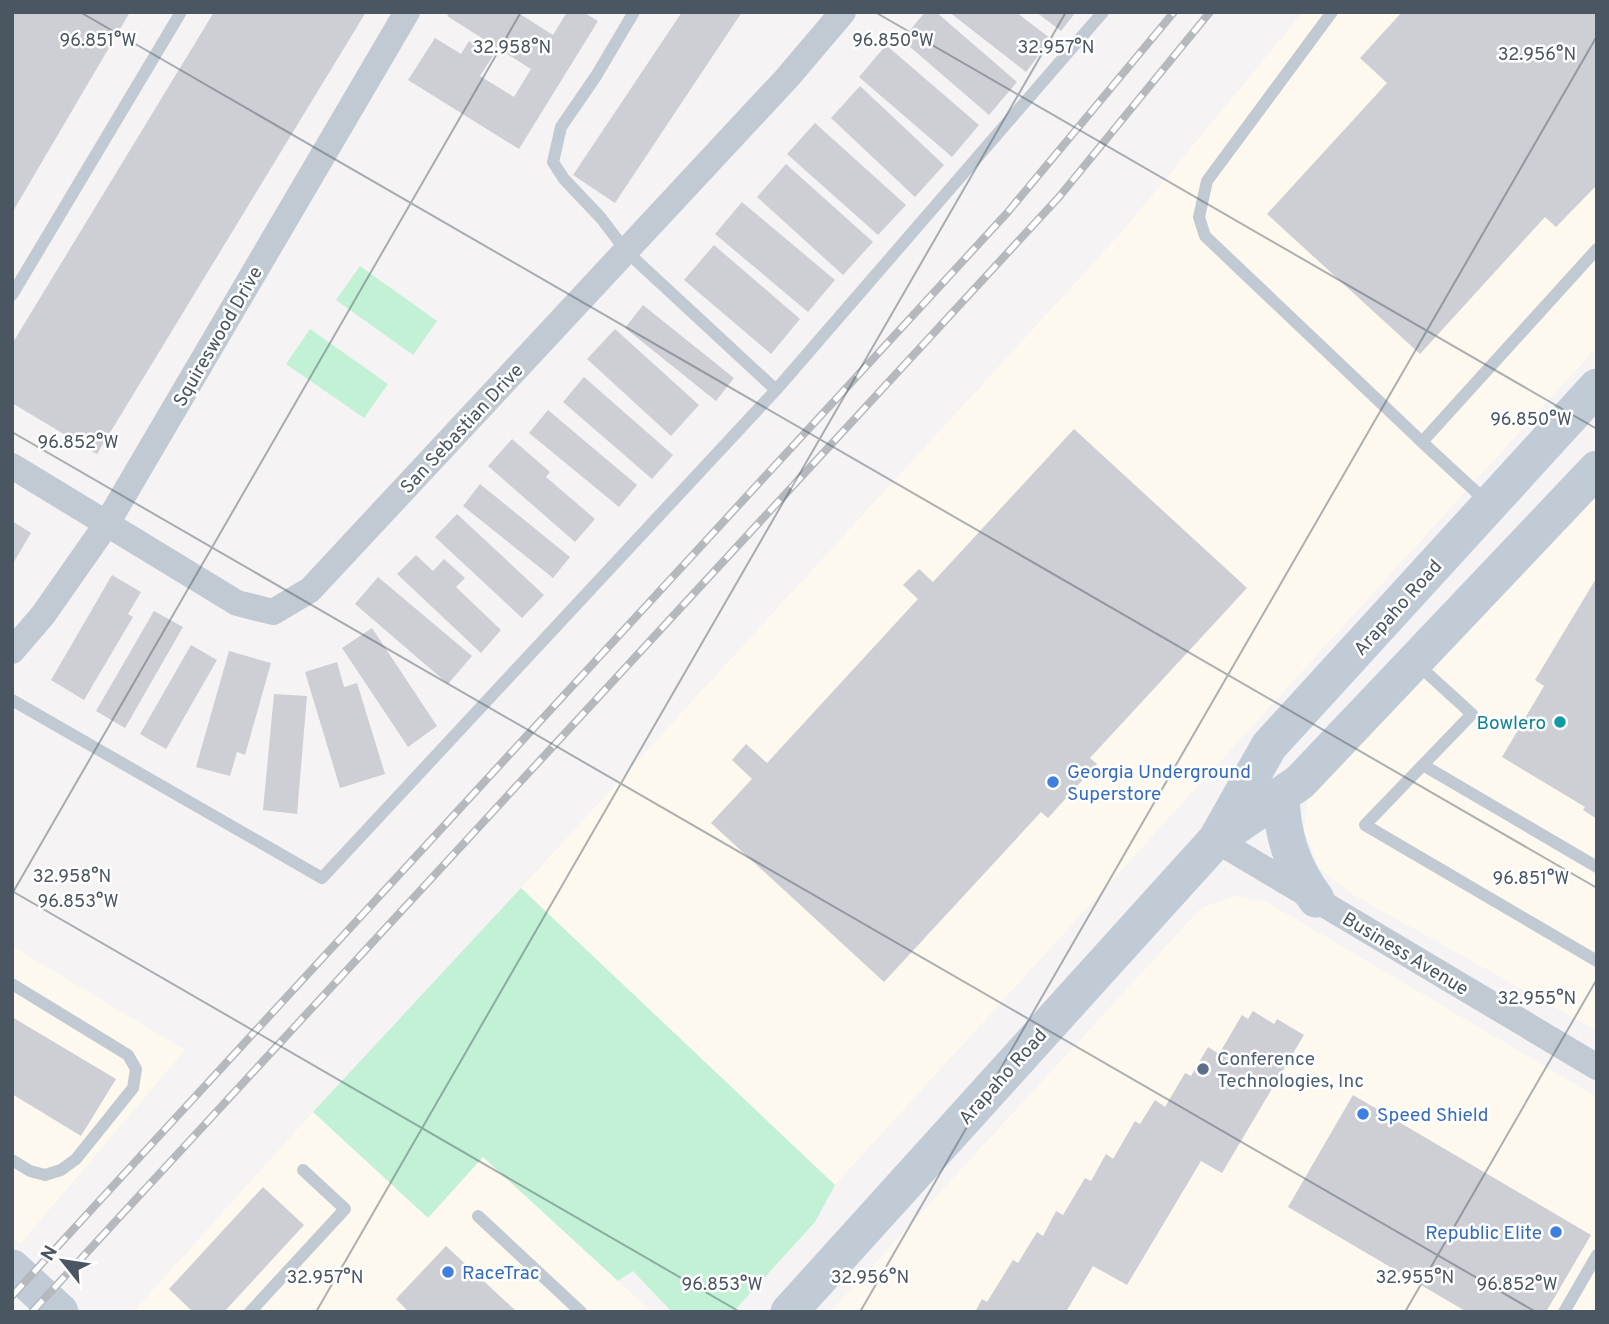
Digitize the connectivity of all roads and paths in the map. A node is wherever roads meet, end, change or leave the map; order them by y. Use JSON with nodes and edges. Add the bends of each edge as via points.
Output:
{"nodes":[{"id":1,"x":181,"y":12,"type":"edge"},
{"id":2,"x":407,"y":12,"type":"edge"},
{"id":3,"x":634,"y":12,"type":"edge"},
{"id":4,"x":844,"y":12,"type":"edge"},
{"id":5,"x":1103,"y":12,"type":"edge"},
{"id":6,"x":1332,"y":12,"type":"edge"},
{"id":7,"x":1597,"y":249,"type":"edge"},
{"id":8,"x":626,"y":251,"type":"junction"},
{"id":9,"x":12,"y":295,"type":"edge"},
{"id":10,"x":1597,"y":387,"type":"edge"},
{"id":11,"x":776,"y":390,"type":"junction"},
{"id":12,"x":1422,"y":442,"type":"junction"},
{"id":13,"x":12,"y":466,"type":"edge"},
{"id":14,"x":1597,"y":469,"type":"edge"},
{"id":15,"x":1490,"y":505,"type":"junction"},
{"id":16,"x":106,"y":525,"type":"junction"},
{"id":17,"x":12,"y":651,"type":"edge"},
{"id":18,"x":1413,"y":661,"type":"junction"},
{"id":19,"x":12,"y":700,"type":"edge"},
{"id":20,"x":1423,"y":765,"type":"junction"},
{"id":21,"x":1281,"y":795,"type":"junction"},
{"id":22,"x":1216,"y":840,"type":"junction"},
{"id":23,"x":1597,"y":867,"type":"edge"},
{"id":24,"x":1316,"y":899,"type":"junction"},
{"id":25,"x":1597,"y":961,"type":"edge"},
{"id":26,"x":12,"y":984,"type":"edge"},
{"id":27,"x":1597,"y":1067,"type":"edge"},
{"id":28,"x":12,"y":1160,"type":"edge"},
{"id":29,"x":303,"y":1170,"type":"dead end"},
{"id":30,"x":478,"y":1216,"type":"dead end"},
{"id":31,"x":1597,"y":1255,"type":"edge"},
{"id":32,"x":12,"y":1268,"type":"edge"},
{"id":33,"x":60,"y":1312,"type":"edge"},
{"id":34,"x":250,"y":1312,"type":"edge"},
{"id":35,"x":581,"y":1312,"type":"edge"},
{"id":36,"x":789,"y":1312,"type":"edge"},
{"id":37,"x":1564,"y":1312,"type":"edge"}],
"edges":[{"from":1,"to":9,"type":"lane"},
{"from":2,"to":16,"type":"street","name":"Squireswood Drive"},
{"from":3,"to":8,"type":"lane","via":[[561,127],[553,162]]},
{"from":4,"to":8,"type":"street","name":"San Sebastian Drive"},
{"from":5,"to":11,"type":"lane"},
{"from":6,"to":12,"type":"lane","via":[[1207,181],[1199,217],[1205,236]]},
{"from":7,"to":12,"type":"lane"},
{"from":8,"to":11,"type":"lane"},
{"from":8,"to":16,"type":"street","name":"San Sebastian Drive","via":[[310,590],[273,612],[237,603]]},
{"from":10,"to":15,"type":"main road","name":"Arapaho Road"},
{"from":11,"to":19,"type":"lane","via":[[322,878]]},
{"from":12,"to":15,"type":"lane"},
{"from":13,"to":16,"type":"street","name":"San Sebastian Drive"},
{"from":14,"to":18,"type":"main road","name":"Arapaho Road"},
{"from":15,"to":22,"type":"main road","name":"Arapaho Road","via":[[1269,746]]},
{"from":16,"to":17,"type":"street","name":"Squireswood Drive"},
{"from":18,"to":20,"type":"lane","via":[[1472,714]]},
{"from":18,"to":21,"type":"main road","name":"Arapaho Road","via":[[1300,782]]},
{"from":20,"to":23,"type":"lane"},
{"from":20,"to":25,"type":"lane","via":[[1365,825]]},
{"from":21,"to":22,"type":"main road","name":"Arapaho Road"},
{"from":21,"to":24,"type":"main road","via":[[1289,852]]},
{"from":22,"to":24,"type":"street","name":"Business Avenue"},
{"from":22,"to":36,"type":"main road","name":"Arapaho Road"},
{"from":24,"to":27,"type":"street","name":"Business Avenue"},
{"from":26,"to":28,"type":"lane","via":[[128,1055],[136,1069],[132,1087],[76,1159],[45,1175]]},
{"from":29,"to":34,"type":"lane","via":[[345,1209]]},
{"from":30,"to":35,"type":"lane"},
{"from":31,"to":37,"type":"lane"},
{"from":32,"to":33,"type":"main road"}]}
